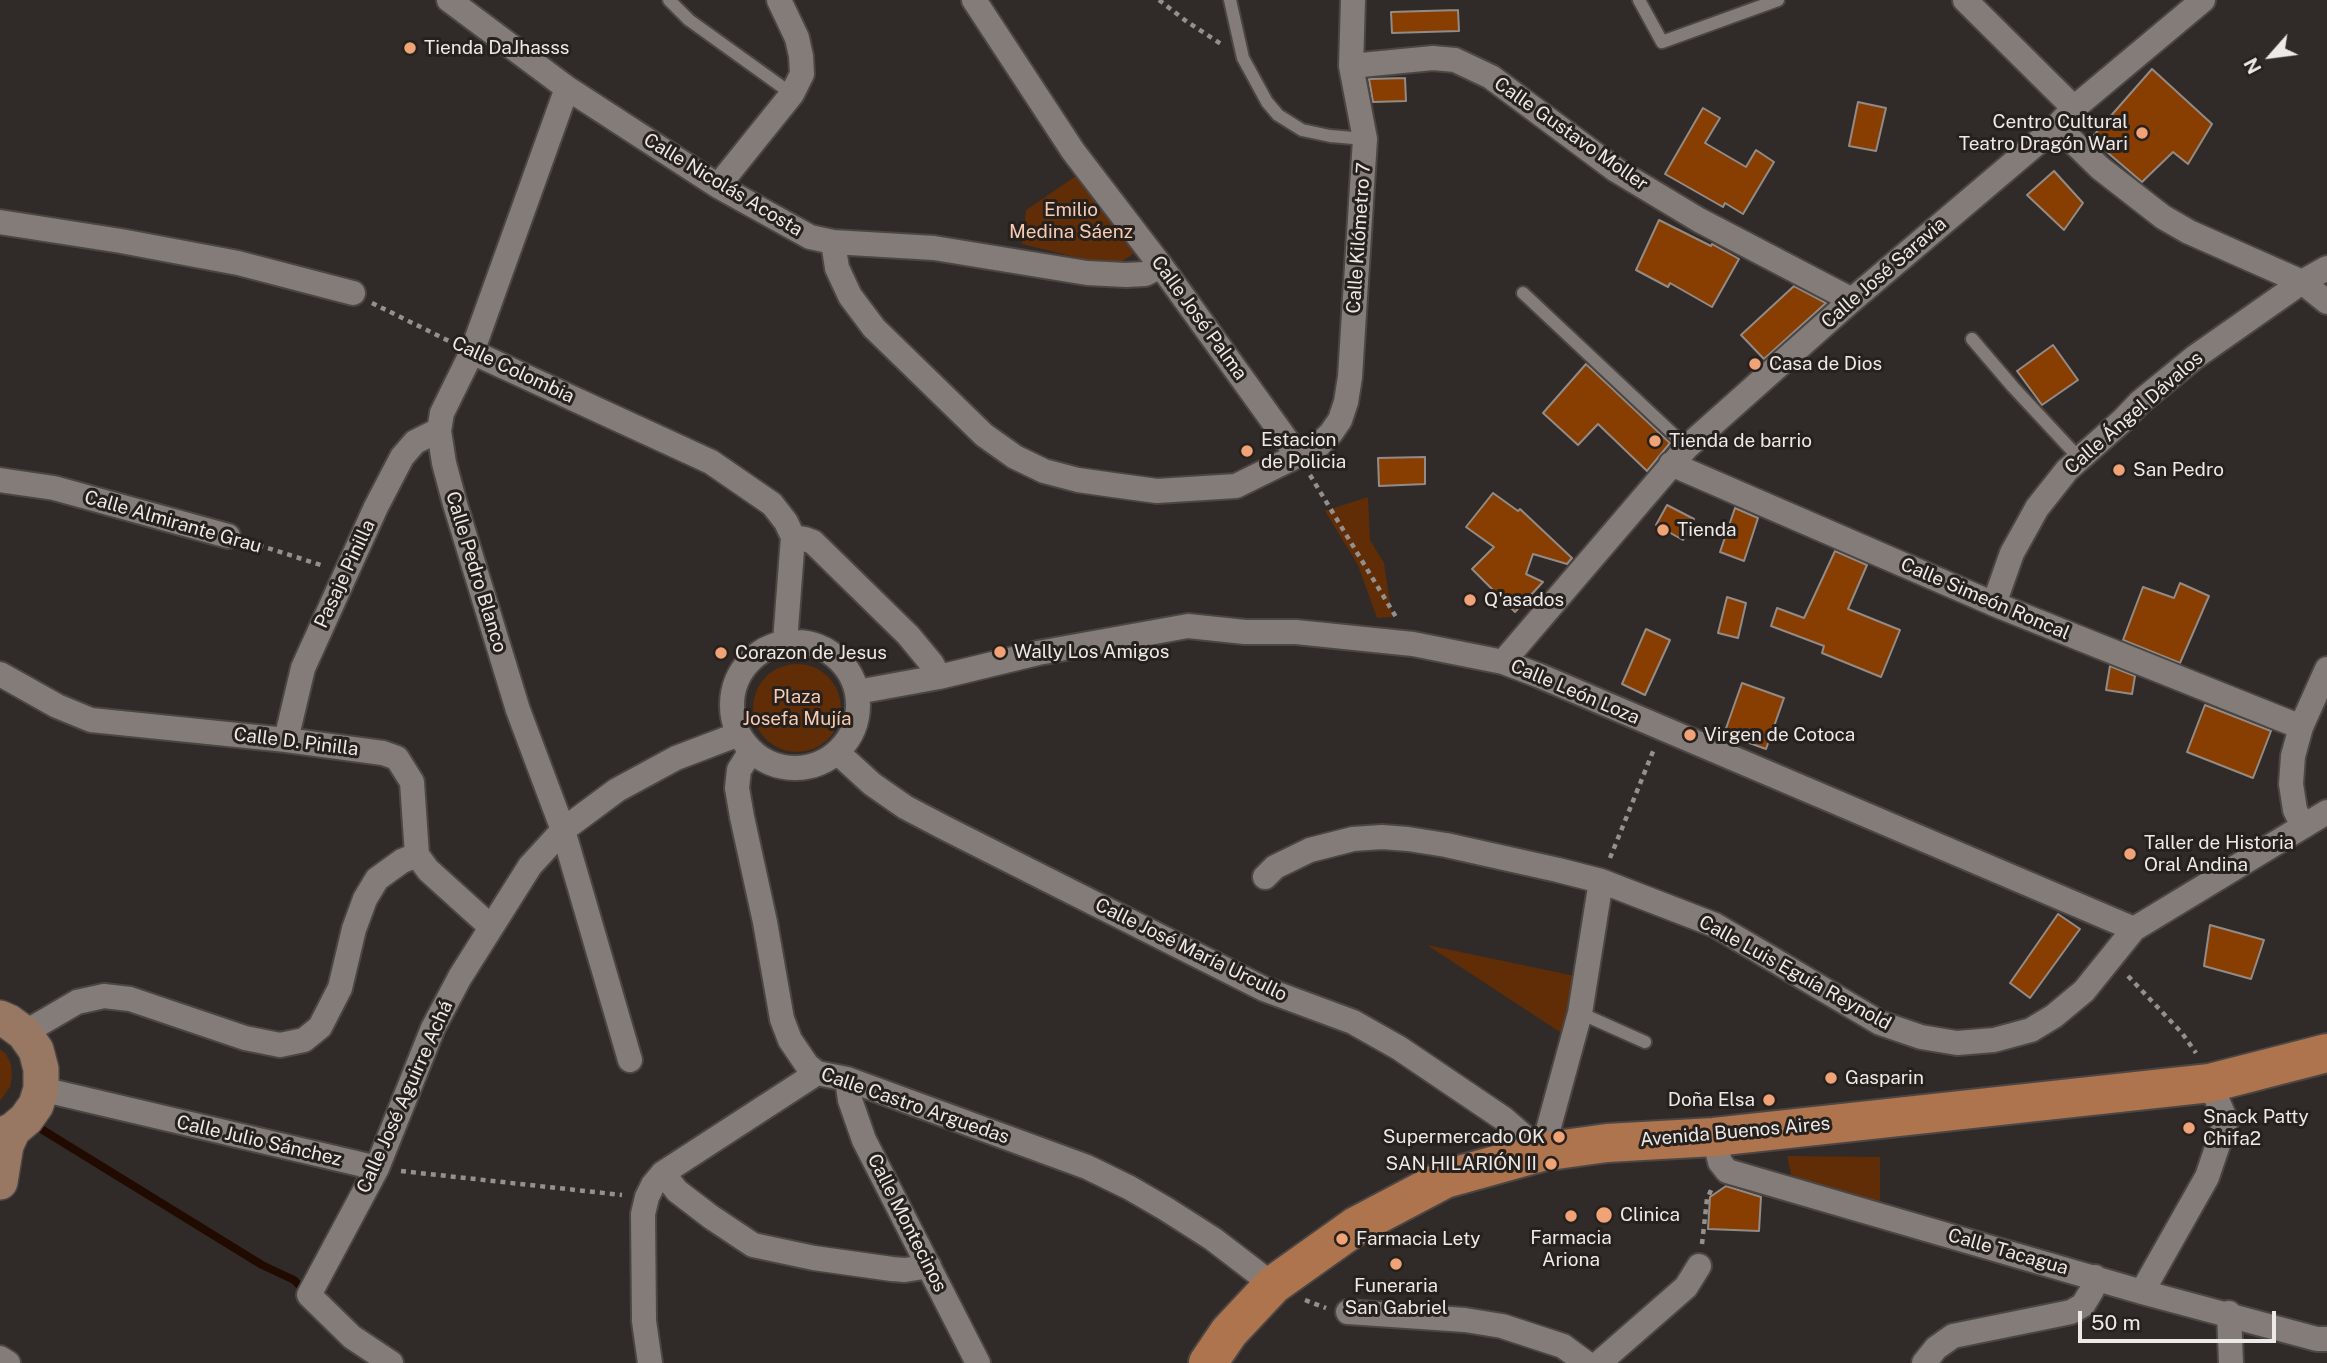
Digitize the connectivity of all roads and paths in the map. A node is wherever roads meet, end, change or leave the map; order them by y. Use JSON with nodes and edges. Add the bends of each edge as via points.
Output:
{"nodes":[{"id":1,"x":449,"y":0,"type":"edge"},
{"id":2,"x":669,"y":0,"type":"edge"},
{"id":3,"x":779,"y":0,"type":"edge"},
{"id":4,"x":974,"y":0,"type":"edge"},
{"id":5,"x":1159,"y":0,"type":"edge"},
{"id":6,"x":1230,"y":0,"type":"edge"},
{"id":7,"x":1353,"y":0,"type":"edge"},
{"id":8,"x":1639,"y":0,"type":"edge"},
{"id":9,"x":1777,"y":0,"type":"edge"},
{"id":10,"x":1965,"y":0,"type":"edge"},
{"id":11,"x":2203,"y":0,"type":"edge"},
{"id":12,"x":1243,"y":58,"type":"junction"},
{"id":13,"x":1351,"y":66,"type":"junction"},
{"id":14,"x":567,"y":88,"type":"junction"},
{"id":15,"x":792,"y":94,"type":"junction"},
{"id":16,"x":2074,"y":108,"type":"junction"},
{"id":17,"x":2057,"y":126,"type":"junction"},
{"id":18,"x":1364,"y":139,"type":"junction"},
{"id":19,"x":718,"y":186,"type":"junction"},
{"id":20,"x":0,"y":222,"type":"edge"},
{"id":21,"x":833,"y":242,"type":"junction"},
{"id":22,"x":1161,"y":265,"type":"junction"},
{"id":23,"x":2327,"y":268,"type":"edge"},
{"id":24,"x":2302,"y":282,"type":"junction"},
{"id":25,"x":353,"y":293,"type":"joint"},
{"id":26,"x":1523,"y":293,"type":"dead end"},
{"id":27,"x":1852,"y":300,"type":"junction"},
{"id":28,"x":2327,"y":302,"type":"edge"},
{"id":29,"x":1972,"y":339,"type":"dead end"},
{"id":30,"x":472,"y":352,"type":"junction"},
{"id":31,"x":439,"y":431,"type":"junction"},
{"id":32,"x":1679,"y":455,"type":"junction"},
{"id":33,"x":1298,"y":456,"type":"junction"},
{"id":34,"x":2079,"y":458,"type":"junction"},
{"id":35,"x":0,"y":480,"type":"edge"},
{"id":36,"x":228,"y":536,"type":"joint"},
{"id":37,"x":793,"y":537,"type":"junction"},
{"id":38,"x":345,"y":572,"type":"junction"},
{"id":39,"x":1994,"y":604,"type":"junction"},
{"id":40,"x":785,"y":642,"type":"junction"},
{"id":41,"x":1413,"y":645,"type":"junction"},
{"id":42,"x":1503,"y":662,"type":"junction"},
{"id":43,"x":2327,"y":669,"type":"edge"},
{"id":44,"x":0,"y":674,"type":"edge"},
{"id":45,"x":939,"y":677,"type":"junction"},
{"id":46,"x":857,"y":692,"type":"junction"},
{"id":47,"x":2301,"y":727,"type":"junction"},
{"id":48,"x":1662,"y":729,"type":"junction"},
{"id":49,"x":286,"y":740,"type":"junction"},
{"id":50,"x":745,"y":742,"type":"junction"},
{"id":51,"x":837,"y":752,"type":"junction"},
{"id":52,"x":2327,"y":812,"type":"edge"},
{"id":53,"x":2303,"y":827,"type":"junction"},
{"id":54,"x":563,"y":830,"type":"junction"},
{"id":55,"x":417,"y":855,"type":"junction"},
{"id":56,"x":1265,"y":877,"type":"dead end"},
{"id":57,"x":1601,"y":881,"type":"junction"},
{"id":58,"x":491,"y":927,"type":"junction"},
{"id":59,"x":2134,"y":929,"type":"junction"},
{"id":60,"x":2109,"y":959,"type":"junction"},
{"id":61,"x":1580,"y":1013,"type":"junction"},
{"id":62,"x":12,"y":1026,"type":"edge"},
{"id":63,"x":1644,"y":1042,"type":"dead end"},
{"id":64,"x":2327,"y":1053,"type":"edge"},
{"id":65,"x":630,"y":1060,"type":"dead end"},
{"id":66,"x":817,"y":1073,"type":"junction"},
{"id":67,"x":847,"y":1080,"type":"junction"},
{"id":68,"x":2210,"y":1083,"type":"junction"},
{"id":69,"x":41,"y":1089,"type":"junction"},
{"id":70,"x":1542,"y":1152,"type":"junction"},
{"id":71,"x":3,"y":1153,"type":"edge"},
{"id":72,"x":1721,"y":1154,"type":"junction"},
{"id":73,"x":377,"y":1168,"type":"junction"},
{"id":74,"x":663,"y":1173,"type":"junction"},
{"id":75,"x":647,"y":1197,"type":"junction"},
{"id":76,"x":929,"y":1266,"type":"junction"},
{"id":77,"x":1699,"y":1266,"type":"joint"},
{"id":78,"x":2095,"y":1277,"type":"junction"},
{"id":79,"x":1273,"y":1285,"type":"junction"},
{"id":80,"x":2142,"y":1292,"type":"junction"},
{"id":81,"x":1348,"y":1312,"type":"dead end"},
{"id":82,"x":2229,"y":1313,"type":"junction"},
{"id":83,"x":2327,"y":1339,"type":"edge"},
{"id":84,"x":0,"y":1358,"type":"edge"},
{"id":85,"x":8,"y":1363,"type":"edge"},
{"id":86,"x":391,"y":1363,"type":"edge"},
{"id":87,"x":650,"y":1363,"type":"edge"},
{"id":88,"x":978,"y":1363,"type":"edge"},
{"id":89,"x":1208,"y":1363,"type":"edge"},
{"id":90,"x":1586,"y":1363,"type":"edge"},
{"id":91,"x":1599,"y":1363,"type":"edge"},
{"id":92,"x":1924,"y":1363,"type":"edge"},
{"id":93,"x":2231,"y":1363,"type":"edge"}],
"edges":[{"from":1,"to":14,"type":"street","name":"Calle Nicolás Acosta"},
{"from":2,"to":15,"type":"lane","via":[[689,20]]},
{"from":3,"to":15,"type":"street","via":[[801,57],[802,74]]},
{"from":4,"to":22,"type":"street","name":"Calle José Palma","via":[[1073,151]]},
{"from":5,"to":12,"type":"path"},
{"from":6,"to":12,"type":"lane"},
{"from":7,"to":13,"type":"street","name":"Calle Kilómetro 7"},
{"from":8,"to":9,"type":"lane","via":[[1662,42]]},
{"from":10,"to":16,"type":"street"},
{"from":11,"to":16,"type":"street","name":"Calle José Saravia"},
{"from":12,"to":18,"type":"lane","via":[[1278,115],[1302,130]]},
{"from":13,"to":18,"type":"street","name":"Calle Kilómetro 7"},
{"from":13,"to":27,"type":"street","name":"Calle Gustavo Moller","via":[[1455,60],[1491,77],[1616,170]]},
{"from":14,"to":19,"type":"street","name":"Calle Nicolás Acosta"},
{"from":14,"to":30,"type":"street","name":"Calle Pedro Blanco"},
{"from":15,"to":19,"type":"street"},
{"from":16,"to":17,"type":"street","name":"Calle José Saravia"},
{"from":17,"to":24,"type":"street","via":[[2100,169],[2162,217]]},
{"from":17,"to":27,"type":"street","name":"Calle José Saravia"},
{"from":18,"to":33,"type":"street","name":"Calle Kilómetro 7","via":[[1346,402],[1331,433]]},
{"from":19,"to":21,"type":"street","name":"Calle Nicolás Acosta","via":[[810,237]]},
{"from":20,"to":25,"type":"street","via":[[238,263]]},
{"from":21,"to":22,"type":"street","name":"Calle Nicolás Acosta","via":[[934,248],[1087,273],[1145,274]]},
{"from":21,"to":33,"type":"street","name":"Calle Kilómetro 7","via":[[846,287],[874,328],[984,435],[1044,471],[1157,491],[1198,490],[1236,486]]},
{"from":22,"to":33,"type":"street","name":"Calle José Palma"},
{"from":23,"to":24,"type":"street","name":"Calle Ángel Dávalos"},
{"from":24,"to":28,"type":"street"},
{"from":24,"to":34,"type":"street","name":"Calle Ángel Dávalos","via":[[2195,357]]},
{"from":25,"to":30,"type":"path","name":"Calle Colombia"},
{"from":26,"to":32,"type":"lane","name":"Calle Simeón Roncal"},
{"from":27,"to":32,"type":"street","name":"Calle José Saravia"},
{"from":29,"to":34,"type":"lane"},
{"from":30,"to":31,"type":"street","name":"Calle Pedro Blanco","via":[[442,413]]},
{"from":30,"to":37,"type":"street","name":"Calle Colombia","via":[[711,462],[772,504]]},
{"from":31,"to":38,"type":"street","name":"Pasaje Pinilla","via":[[415,442],[402,457]]},
{"from":31,"to":54,"type":"street","name":"Calle Pedro Blanco","via":[[455,504],[510,684]]},
{"from":32,"to":39,"type":"street","name":"Calle Simeón Roncal"},
{"from":32,"to":42,"type":"street","name":"Calle José Saravia"},
{"from":33,"to":41,"type":"path"},
{"from":34,"to":39,"type":"street","name":"Calle Ángel Dávalos","via":[[2037,508],[2012,553]]},
{"from":35,"to":36,"type":"street","name":"Calle Almirante Grau","via":[[54,488]]},
{"from":36,"to":38,"type":"path","name":"Calle Almirante Grau"},
{"from":37,"to":40,"type":"street"},
{"from":37,"to":45,"type":"street","via":[[813,542],[908,635]]},
{"from":38,"to":49,"type":"street","name":"Pasaje Pinilla","via":[[303,668]]},
{"from":39,"to":47,"type":"street","name":"Calle Simeón Roncal"},
{"from":40,"to":46,"type":"street","via":[[805,642],[824,649],[840,661]]},
{"from":40,"to":50,"type":"street","via":[[766,648],[739,676],[733,714]]},
{"from":41,"to":42,"type":"street","name":"Calle León Loza"},
{"from":41,"to":45,"type":"street","name":"Calle León Loza","via":[[1188,626],[1038,653]]},
{"from":42,"to":48,"type":"street","name":"Calle León Loza"},
{"from":43,"to":47,"type":"street"},
{"from":44,"to":49,"type":"street","name":"Calle D. Pinilla","via":[[90,720]]},
{"from":45,"to":46,"type":"street","name":"Calle León Loza"},
{"from":46,"to":51,"type":"street","via":[[851,734]]},
{"from":47,"to":53,"type":"street","via":[[2291,784]]},
{"from":48,"to":57,"type":"path"},
{"from":48,"to":59,"type":"street","name":"Calle León Loza"},
{"from":49,"to":55,"type":"street","name":"Calle D. Pinilla","via":[[383,752],[397,758],[412,782]]},
{"from":50,"to":51,"type":"street","via":[[768,761],[786,767],[806,767]]},
{"from":50,"to":54,"type":"street","name":"Calle José Aguirre Achá","via":[[676,758],[617,790]]},
{"from":50,"to":66,"type":"street","name":"Calle Castro Arguedas","via":[[737,788],[782,1019],[798,1053]]},
{"from":51,"to":70,"type":"street","name":"Calle José María Urcullo","via":[[872,784],[943,827],[1264,989],[1365,1028],[1476,1099]]},
{"from":52,"to":53,"type":"street","name":"Calle Luis Eguía Reynold"},
{"from":53,"to":59,"type":"street","name":"Calle Luis Eguía Reynold"},
{"from":54,"to":58,"type":"street","name":"Calle José Aguirre Achá","via":[[530,866]]},
{"from":54,"to":65,"type":"street","name":"Calle Pedro Blanco"},
{"from":55,"to":58,"type":"street"},
{"from":55,"to":62,"type":"street","via":[[377,879],[354,929],[340,988],[320,1027],[304,1040],[280,1045],[245,1038],[130,999],[104,996]]},
{"from":56,"to":57,"type":"street","name":"Calle Luis Eguía Reynold","via":[[1310,850],[1382,837],[1446,845]]},
{"from":57,"to":60,"type":"street","name":"Calle Luis Eguía Reynold","via":[[1715,925],[1880,1023],[1921,1037],[1957,1042],[1994,1040],[2031,1030],[2084,991]]},
{"from":57,"to":61,"type":"street"},
{"from":58,"to":73,"type":"street","name":"Calle José Aguirre Achá","via":[[433,1028]]},
{"from":59,"to":60,"type":"street","name":"Calle Luis Eguía Reynold"},
{"from":60,"to":68,"type":"path","via":[[2182,1033]]},
{"from":61,"to":63,"type":"lane"},
{"from":61,"to":70,"type":"street"},
{"from":62,"to":69,"type":"main road","via":[[36,1050]]},
{"from":64,"to":68,"type":"main road","name":"Avenida Buenos Aires"},
{"from":66,"to":67,"type":"street","name":"Calle Castro Arguedas"},
{"from":66,"to":74,"type":"street"},
{"from":67,"to":76,"type":"street","name":"Calle Montecinos","via":[[864,1140]]},
{"from":67,"to":79,"type":"street","name":"Calle Castro Arguedas","via":[[1087,1167],[1213,1239]]},
{"from":68,"to":72,"type":"main road","name":"Avenida Buenos Aires"},
{"from":68,"to":80,"type":"street","via":[[2226,1121],[2207,1177]]},
{"from":69,"to":71,"type":"main road","via":[[36,1105]]},
{"from":69,"to":73,"type":"street","name":"Calle Julio Sánchez"},
{"from":70,"to":72,"type":"main road","name":"Avenida Buenos Aires","via":[[1607,1143]]},
{"from":70,"to":79,"type":"main road","name":"Avenida Buenos Aires","via":[[1445,1179],[1356,1226]]},
{"from":72,"to":77,"type":"path","via":[[1707,1199]]},
{"from":72,"to":78,"type":"street","name":"Calle Tacagua"},
{"from":73,"to":75,"type":"path"},
{"from":73,"to":86,"type":"street","name":"Calle José Aguirre Achá","via":[[309,1295],[352,1337]]},
{"from":74,"to":75,"type":"street"},
{"from":74,"to":76,"type":"street","via":[[677,1191],[753,1245],[892,1269]]},
{"from":75,"to":87,"type":"street","via":[[643,1321]]},
{"from":76,"to":88,"type":"street","name":"Calle Montecinos"},
{"from":77,"to":91,"type":"street","via":[[1686,1287]]},
{"from":78,"to":80,"type":"street","name":"Calle Tacagua"},
{"from":78,"to":92,"type":"street","via":[[2083,1305],[2071,1312],[1953,1336]]},
{"from":79,"to":89,"type":"main road","name":"Avenida Buenos Aires","via":[[1229,1332]]},
{"from":80,"to":82,"type":"street","name":"Calle Tacagua"},
{"from":81,"to":90,"type":"street","via":[[1502,1326],[1563,1346]]},
{"from":82,"to":83,"type":"street","name":"Calle Tacagua"},
{"from":82,"to":93,"type":"street"},
{"from":84,"to":85,"type":"street"}]}
